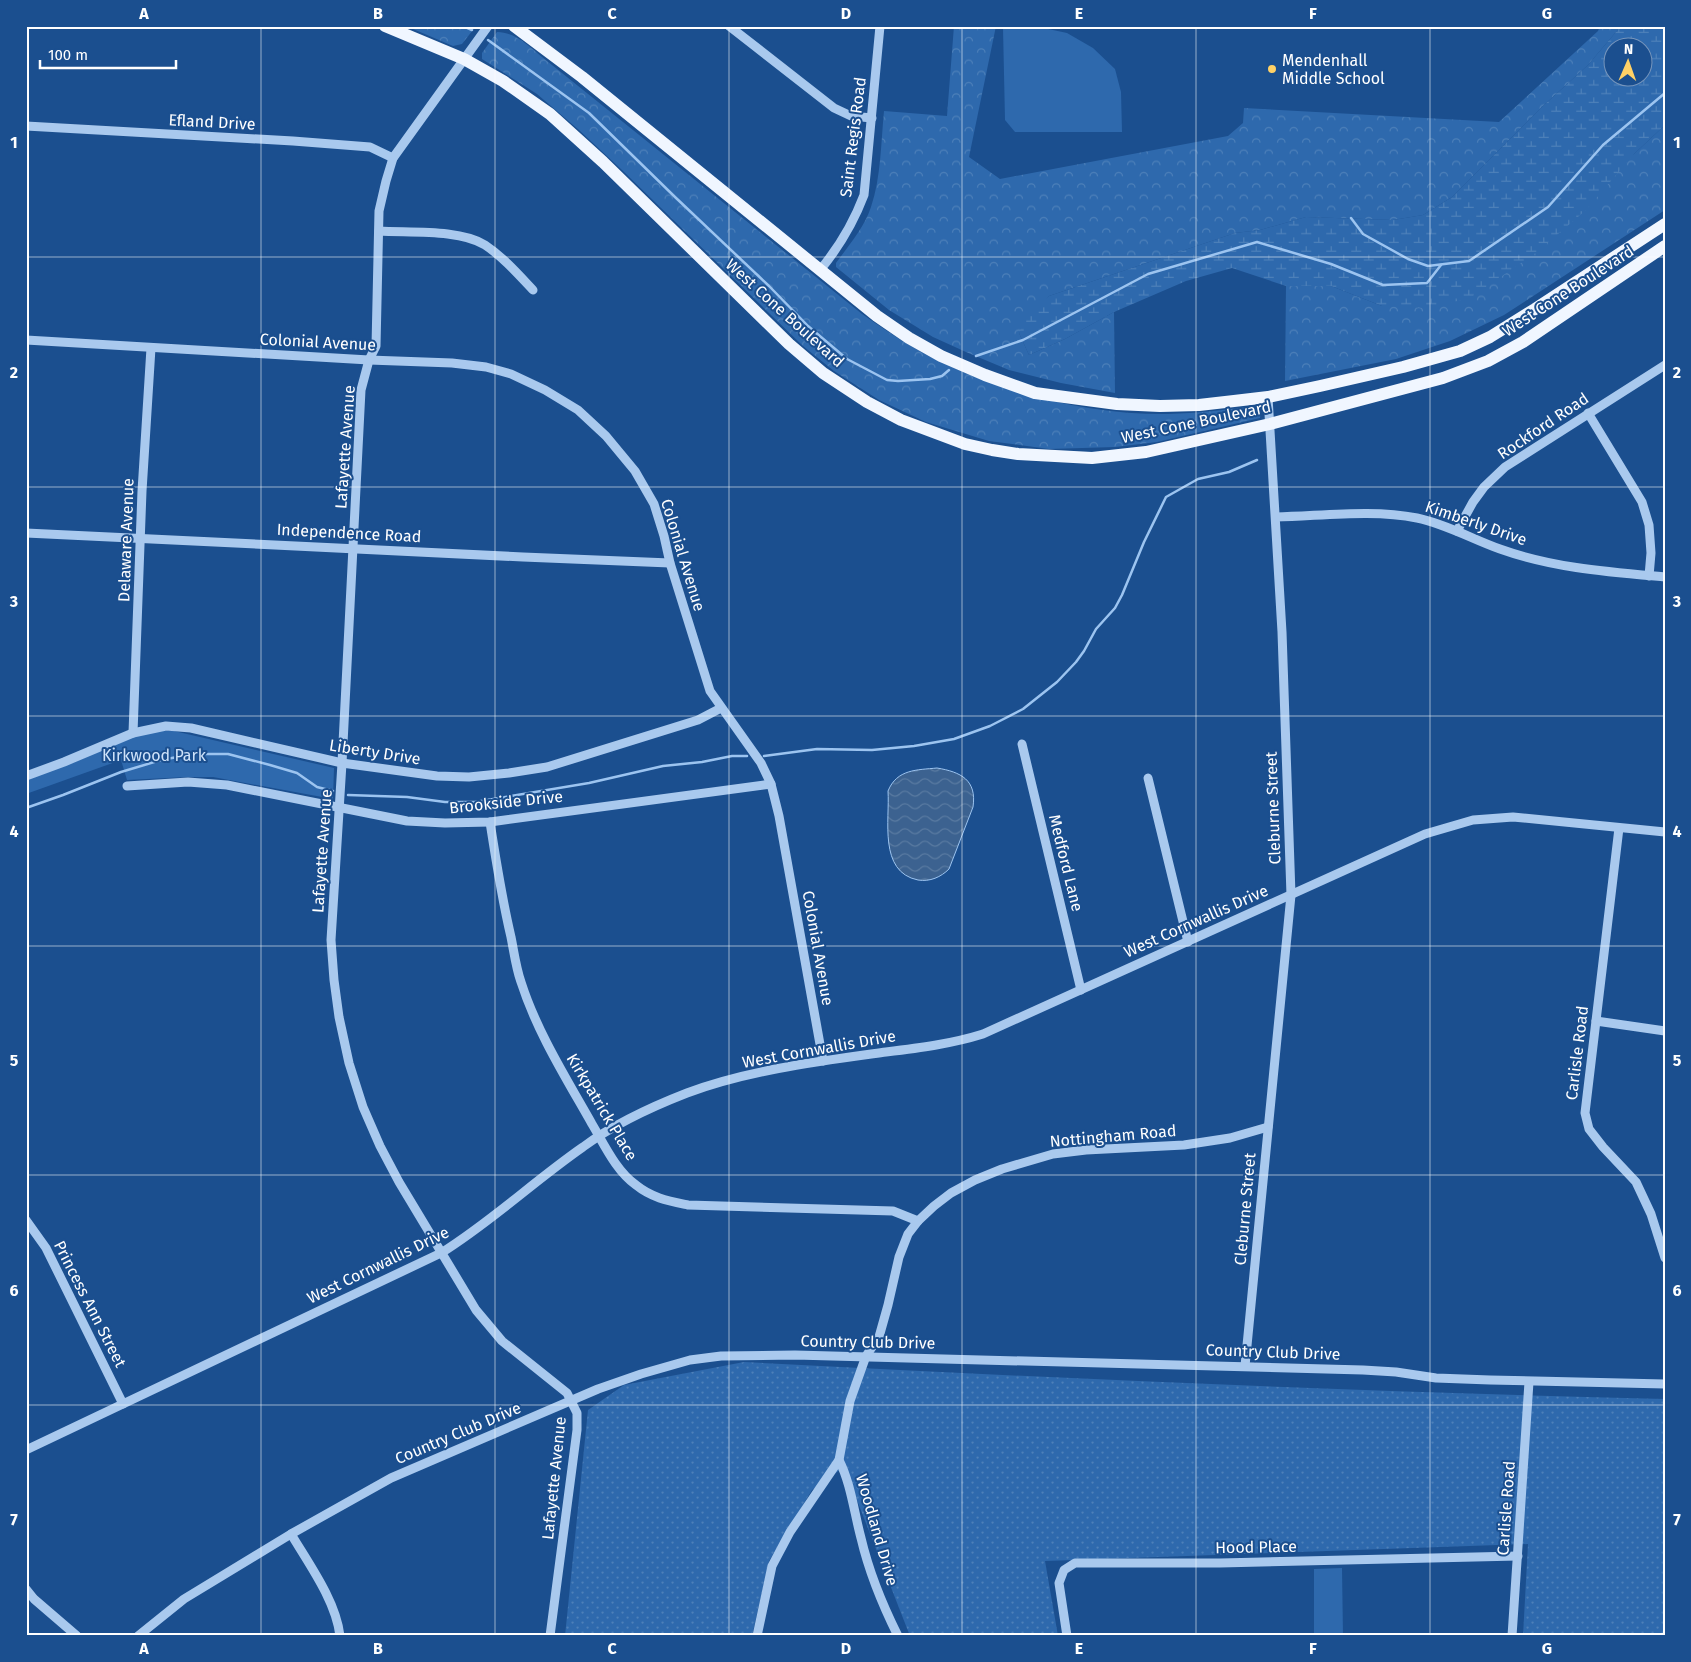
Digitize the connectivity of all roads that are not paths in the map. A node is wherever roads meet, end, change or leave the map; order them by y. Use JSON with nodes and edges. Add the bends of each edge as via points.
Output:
{"nodes":[{"id":1,"x":386,"y":26,"type":"edge"},
{"id":2,"x":488,"y":26,"type":"edge"},
{"id":3,"x":514,"y":26,"type":"edge"},
{"id":4,"x":730,"y":26,"type":"edge"},
{"id":5,"x":880,"y":26,"type":"edge"},
{"id":6,"x":464,"y":59,"type":"junction"},
{"id":7,"x":872,"y":118,"type":"junction"},
{"id":8,"x":26,"y":126,"type":"edge"},
{"id":9,"x":393,"y":158,"type":"junction"},
{"id":10,"x":1665,"y":224,"type":"edge"},
{"id":11,"x":379,"y":232,"type":"junction"},
{"id":12,"x":1665,"y":246,"type":"edge"},
{"id":13,"x":820,"y":270,"type":"junction"},
{"id":14,"x":533,"y":290,"type":"dead end"},
{"id":15,"x":26,"y":340,"type":"edge"},
{"id":16,"x":151,"y":348,"type":"junction"},
{"id":17,"x":369,"y":360,"type":"junction"},
{"id":18,"x":1665,"y":365,"type":"edge"},
{"id":19,"x":1268,"y":397,"type":"junction"},
{"id":20,"x":1588,"y":413,"type":"junction"},
{"id":21,"x":1270,"y":424,"type":"junction"},
{"id":22,"x":1276,"y":517,"type":"junction"},
{"id":23,"x":1457,"y":531,"type":"junction"},
{"id":24,"x":26,"y":532,"type":"edge"},
{"id":25,"x":141,"y":539,"type":"junction"},
{"id":26,"x":354,"y":548,"type":"junction"},
{"id":27,"x":670,"y":563,"type":"junction"},
{"id":28,"x":1649,"y":576,"type":"junction"},
{"id":29,"x":1665,"y":577,"type":"edge"},
{"id":30,"x":721,"y":708,"type":"junction"},
{"id":31,"x":133,"y":733,"type":"junction"},
{"id":32,"x":1022,"y":744,"type":"dead end"},
{"id":33,"x":342,"y":763,"type":"junction"},
{"id":34,"x":26,"y":776,"type":"edge"},
{"id":35,"x":1148,"y":778,"type":"dead end"},
{"id":36,"x":771,"y":784,"type":"junction"},
{"id":37,"x":126,"y":786,"type":"dead end"},
{"id":38,"x":339,"y":807,"type":"junction"},
{"id":39,"x":490,"y":822,"type":"junction"},
{"id":40,"x":1619,"y":828,"type":"junction"},
{"id":41,"x":1665,"y":832,"type":"edge"},
{"id":42,"x":1291,"y":895,"type":"junction"},
{"id":43,"x":1188,"y":942,"type":"junction"},
{"id":44,"x":1081,"y":990,"type":"junction"},
{"id":45,"x":1596,"y":1021,"type":"junction"},
{"id":46,"x":1665,"y":1031,"type":"edge"},
{"id":47,"x":823,"y":1061,"type":"junction"},
{"id":48,"x":1268,"y":1127,"type":"junction"},
{"id":49,"x":599,"y":1136,"type":"junction"},
{"id":50,"x":26,"y":1220,"type":"edge"},
{"id":51,"x":918,"y":1221,"type":"junction"},
{"id":52,"x":441,"y":1253,"type":"junction"},
{"id":53,"x":1665,"y":1258,"type":"edge"},
{"id":54,"x":866,"y":1356,"type":"junction"},
{"id":55,"x":1245,"y":1366,"type":"junction"},
{"id":56,"x":1530,"y":1382,"type":"junction"},
{"id":57,"x":1665,"y":1384,"type":"edge"},
{"id":58,"x":572,"y":1401,"type":"junction"},
{"id":59,"x":123,"y":1404,"type":"junction"},
{"id":60,"x":26,"y":1450,"type":"edge"},
{"id":61,"x":839,"y":1460,"type":"junction"},
{"id":62,"x":291,"y":1534,"type":"junction"},
{"id":63,"x":1518,"y":1556,"type":"junction"},
{"id":64,"x":26,"y":1589,"type":"edge"},
{"id":65,"x":77,"y":1636,"type":"edge"},
{"id":66,"x":138,"y":1636,"type":"edge"},
{"id":67,"x":340,"y":1636,"type":"edge"},
{"id":68,"x":550,"y":1636,"type":"edge"},
{"id":69,"x":757,"y":1636,"type":"edge"},
{"id":70,"x":898,"y":1636,"type":"edge"},
{"id":71,"x":1067,"y":1636,"type":"edge"},
{"id":72,"x":1512,"y":1636,"type":"edge"}],
"edges":[{"from":1,"to":6,"type":"main road","name":"West Cone Boulevard"},
{"from":2,"to":6,"type":"street","name":"Lafayette Avenue"},
{"from":3,"to":13,"type":"main road","name":"West Cone Boulevard","via":[[582,76]]},
{"from":4,"to":7,"type":"street","via":[[834,108],[851,116]]},
{"from":5,"to":7,"type":"street","name":"Saint Regis Road"},
{"from":6,"to":9,"type":"street","name":"Lafayette Avenue"},
{"from":6,"to":21,"type":"main road","name":"West Cone Boulevard","via":[[525,96],[575,136],[823,373],[900,420],[965,444],[992,450],[1092,458],[1146,452]]},
{"from":7,"to":13,"type":"street","name":"Saint Regis Road","via":[[864,195],[846,235]]},
{"from":8,"to":9,"type":"street","name":"Efland Drive","via":[[293,141],[370,148]]},
{"from":9,"to":11,"type":"street","name":"Lafayette Avenue","via":[[379,211]]},
{"from":10,"to":19,"type":"main road","name":"West Cone Boulevard","via":[[1490,337],[1460,351]]},
{"from":11,"to":14,"type":"street","via":[[459,235],[483,244]]},
{"from":11,"to":17,"type":"street","name":"Lafayette Avenue","via":[[376,346]]},
{"from":12,"to":21,"type":"main road","name":"West Cone Boulevard","via":[[1523,342],[1488,361],[1443,378]]},
{"from":13,"to":19,"type":"main road","name":"West Cone Boulevard","via":[[917,343],[959,364],[1035,393],[1160,406]]},
{"from":15,"to":16,"type":"street","name":"Colonial Avenue"},
{"from":16,"to":17,"type":"street","name":"Colonial Avenue"},
{"from":16,"to":25,"type":"street","name":"Delaware Avenue"},
{"from":17,"to":26,"type":"street","name":"Lafayette Avenue","via":[[362,390]]},
{"from":17,"to":27,"type":"street","name":"Colonial Avenue","via":[[486,367],[511,374],[578,410],[606,436],[635,471],[654,504]]},
{"from":18,"to":20,"type":"street","name":"Rockford Road"},
{"from":19,"to":21,"type":"street","name":"Cleburne Street"},
{"from":20,"to":23,"type":"street","name":"Rockford Road","via":[[1505,467],[1484,487]]},
{"from":20,"to":28,"type":"street","via":[[1642,502],[1649,525]]},
{"from":21,"to":22,"type":"street","name":"Cleburne Street"},
{"from":22,"to":23,"type":"street","name":"Kimberly Drive","via":[[1381,514],[1418,518]]},
{"from":22,"to":42,"type":"street","name":"Cleburne Street"},
{"from":23,"to":28,"type":"street","name":"Kimberly Drive","via":[[1500,549],[1550,564]]},
{"from":24,"to":25,"type":"street","name":"Independence Road"},
{"from":25,"to":26,"type":"street","name":"Independence Road"},
{"from":25,"to":31,"type":"street","name":"Delaware Avenue"},
{"from":26,"to":27,"type":"street","name":"Independence Road"},
{"from":26,"to":33,"type":"street","name":"Lafayette Avenue"},
{"from":27,"to":30,"type":"street","name":"Colonial Avenue","via":[[710,691]]},
{"from":28,"to":29,"type":"street","name":"Kimberly Drive"},
{"from":30,"to":33,"type":"street","name":"Liberty Drive","via":[[698,720],[556,764],[509,773],[437,776]]},
{"from":30,"to":36,"type":"street","name":"Colonial Avenue"},
{"from":31,"to":33,"type":"street","name":"Liberty Drive","via":[[166,726],[191,728]]},
{"from":31,"to":34,"type":"street","name":"Liberty Drive"},
{"from":32,"to":44,"type":"street","name":"Medford Lane"},
{"from":33,"to":38,"type":"street","name":"Lafayette Avenue"},
{"from":35,"to":43,"type":"street"},
{"from":36,"to":39,"type":"street","name":"Brookside Drive"},
{"from":36,"to":47,"type":"street","name":"Colonial Avenue"},
{"from":37,"to":38,"type":"street","name":"Brookside Drive","via":[[188,782],[227,785]]},
{"from":38,"to":39,"type":"street","name":"Brookside Drive","via":[[407,821]]},
{"from":38,"to":52,"type":"street","name":"Lafayette Avenue","via":[[331,940],[335,990],[349,1063],[380,1146]]},
{"from":39,"to":49,"type":"street","name":"Kirkpatrick Place","via":[[520,980],[555,1059]]},
{"from":40,"to":41,"type":"street","name":"West Cornwallis Drive"},
{"from":40,"to":42,"type":"street","name":"West Cornwallis Drive","via":[[1513,817],[1473,820],[1425,834]]},
{"from":40,"to":45,"type":"street","name":"Carlisle Road"},
{"from":42,"to":43,"type":"street","name":"West Cornwallis Drive"},
{"from":42,"to":48,"type":"street","name":"Cleburne Street"},
{"from":43,"to":44,"type":"street","name":"West Cornwallis Drive"},
{"from":44,"to":47,"type":"street","name":"West Cornwallis Drive","via":[[968,1039]]},
{"from":45,"to":46,"type":"street"},
{"from":45,"to":53,"type":"street","name":"Carlisle Road","via":[[1585,1113],[1589,1128],[1636,1182],[1651,1214]]},
{"from":47,"to":49,"type":"street","name":"West Cornwallis Drive","via":[[741,1077],[687,1093],[646,1110]]},
{"from":48,"to":51,"type":"street","name":"Nottingham Road","via":[[1230,1138],[1184,1145],[1053,1154],[975,1180],[951,1193]]},
{"from":48,"to":55,"type":"street","name":"Cleburne Street"},
{"from":49,"to":51,"type":"street","name":"Kirkpatrick Place","via":[[634,1184],[667,1201],[688,1205],[894,1211]]},
{"from":49,"to":52,"type":"street","name":"West Cornwallis Drive","via":[[478,1229]]},
{"from":50,"to":59,"type":"street","name":"Princess Ann Street","via":[[46,1248]]},
{"from":51,"to":54,"type":"street","name":"Nottingham Road","via":[[908,1234],[899,1257],[879,1337]]},
{"from":52,"to":58,"type":"street","name":"Lafayette Avenue","via":[[476,1310],[502,1341],[568,1393]]},
{"from":52,"to":59,"type":"street","name":"West Cornwallis Drive"},
{"from":54,"to":55,"type":"street","name":"Country Club Drive"},
{"from":54,"to":58,"type":"street","name":"Country Club Drive","via":[[763,1355],[690,1360],[641,1374]]},
{"from":54,"to":61,"type":"street","name":"Nottingham Road","via":[[850,1401]]},
{"from":55,"to":56,"type":"street","name":"Country Club Drive","via":[[1363,1370],[1436,1378]]},
{"from":56,"to":57,"type":"street","name":"Country Club Drive"},
{"from":56,"to":63,"type":"street","name":"Carlisle Road"},
{"from":58,"to":62,"type":"street","name":"Country Club Drive","via":[[391,1478]]},
{"from":58,"to":68,"type":"street","name":"Lafayette Avenue","via":[[577,1413],[576,1430]]},
{"from":59,"to":60,"type":"street","name":"West Cornwallis Drive"},
{"from":61,"to":69,"type":"street","name":"Nottingham Road","via":[[776,1557]]},
{"from":61,"to":70,"type":"street","name":"Woodland Drive","via":[[846,1473],[876,1587]]},
{"from":62,"to":66,"type":"street","name":"Country Club Drive","via":[[184,1598]]},
{"from":62,"to":67,"type":"street","via":[[326,1594]]},
{"from":63,"to":71,"type":"street","name":"Hood Place","via":[[1230,1563],[1075,1562],[1064,1570],[1058,1583]]},
{"from":63,"to":72,"type":"street","name":"Carlisle Road"},
{"from":64,"to":65,"type":"street"}]}
